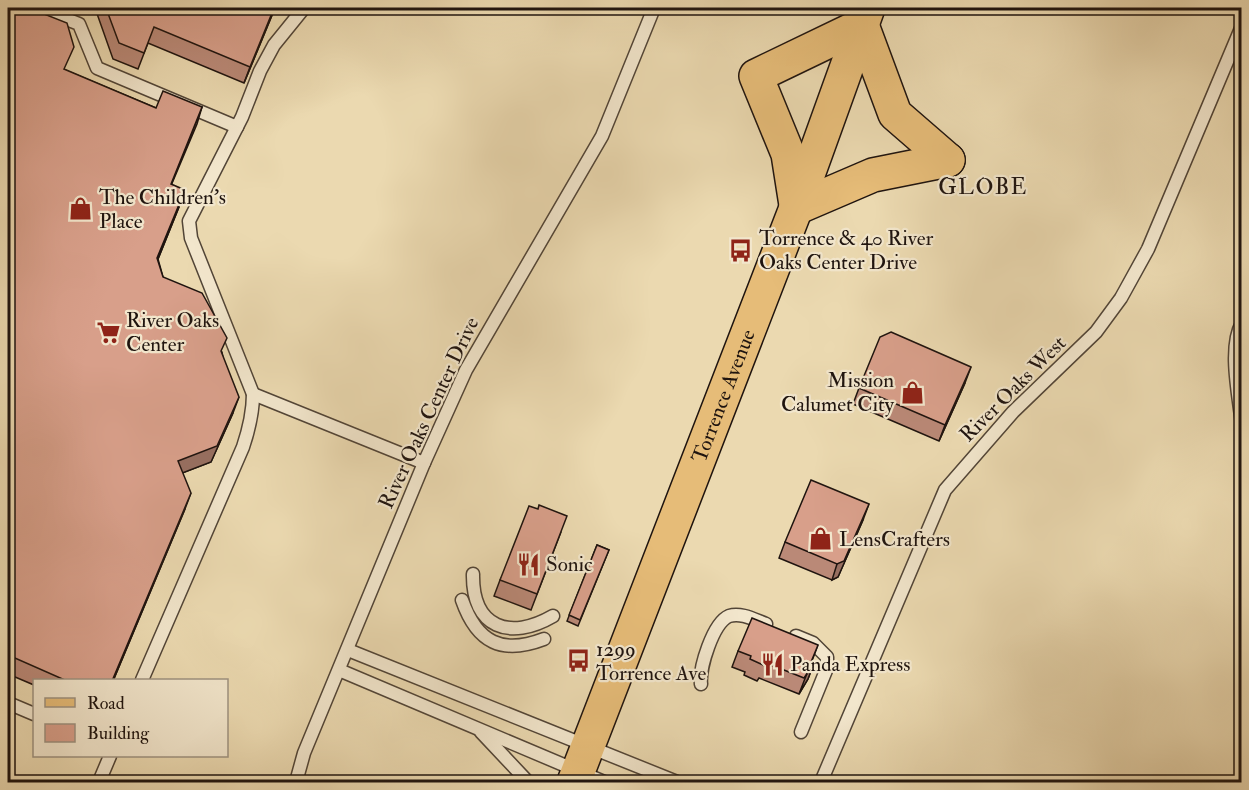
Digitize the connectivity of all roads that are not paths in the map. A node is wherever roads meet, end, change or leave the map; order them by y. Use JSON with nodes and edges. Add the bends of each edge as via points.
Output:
{"nodes":[{"id":1,"x":38,"y":8,"type":"edge"},
{"id":2,"x":304,"y":8,"type":"edge"},
{"id":3,"x":654,"y":8,"type":"edge"},
{"id":4,"x":56,"y":11,"type":"edge"},
{"id":5,"x":865,"y":16,"type":"edge"},
{"id":6,"x":1242,"y":26,"type":"edge"},
{"id":7,"x":237,"y":127,"type":"junction"},
{"id":8,"x":796,"y":208,"type":"junction"},
{"id":9,"x":1242,"y":323,"type":"edge"},
{"id":10,"x":253,"y":394,"type":"junction"},
{"id":11,"x":1242,"y":424,"type":"edge"},
{"id":12,"x":424,"y":464,"type":"junction"},
{"id":13,"x":473,"y":574,"type":"dead end"},
{"id":14,"x":462,"y":600,"type":"dead end"},
{"id":15,"x":553,"y":616,"type":"dead end"},
{"id":16,"x":544,"y":639,"type":"dead end"},
{"id":17,"x":348,"y":650,"type":"junction"},
{"id":18,"x":339,"y":670,"type":"junction"},
{"id":19,"x":143,"y":679,"type":"edge"},
{"id":20,"x":701,"y":684,"type":"dead end"},
{"id":21,"x":8,"y":703,"type":"edge"},
{"id":22,"x":33,"y":714,"type":"edge"},
{"id":23,"x":476,"y":727,"type":"junction"},
{"id":24,"x":801,"y":732,"type":"dead end"},
{"id":25,"x":110,"y":757,"type":"edge"},
{"id":26,"x":586,"y":771,"type":"edge"},
{"id":27,"x":99,"y":783,"type":"edge"},
{"id":28,"x":296,"y":783,"type":"edge"},
{"id":29,"x":528,"y":783,"type":"edge"},
{"id":30,"x":676,"y":783,"type":"edge"},
{"id":31,"x":821,"y":783,"type":"edge"}],
"edges":[{"from":1,"to":4,"type":"lane"},
{"from":2,"to":7,"type":"lane","via":[[265,62]]},
{"from":3,"to":12,"type":"lane","name":"River Oaks Center Drive","via":[[602,136],[466,370]]},
{"from":4,"to":7,"type":"lane","via":[[79,24],[97,68]]},
{"from":5,"to":8,"type":"main road","name":"Torrence Avenue"},
{"from":5,"to":8,"type":"main road","via":[[756,76],[788,154]]},
{"from":5,"to":8,"type":"main road","via":[[895,114],[948,160],[873,175]]},
{"from":6,"to":31,"type":"lane","name":"River Oaks West","via":[[1148,249],[1121,297],[1096,332],[1014,412],[945,490]]},
{"from":7,"to":10,"type":"lane","via":[[189,221],[191,238]]},
{"from":8,"to":26,"type":"main road","name":"Torrence Avenue"},
{"from":9,"to":11,"type":"lane","via":[[1235,361]]},
{"from":10,"to":12,"type":"lane"},
{"from":10,"to":19,"type":"lane","via":[[243,447]]},
{"from":12,"to":17,"type":"lane","name":"River Oaks Center Drive"},
{"from":13,"to":15,"type":"lane","via":[[475,599],[495,624],[525,629]]},
{"from":14,"to":16,"type":"lane","via":[[473,625],[497,644],[518,648]]},
{"from":17,"to":18,"type":"lane","name":"River Oaks Center Drive"},
{"from":17,"to":26,"type":"lane"},
{"from":18,"to":23,"type":"lane"},
{"from":18,"to":28,"type":"lane","name":"River Oaks Center Drive","via":[[304,753]]},
{"from":20,"to":24,"type":"lane","via":[[701,666],[715,632],[729,616],[748,617],[813,643],[827,657],[827,668]]},
{"from":21,"to":22,"type":"lane"},
{"from":23,"to":26,"type":"lane"},
{"from":23,"to":29,"type":"lane"},
{"from":25,"to":27,"type":"lane"},
{"from":26,"to":30,"type":"lane"}]}
